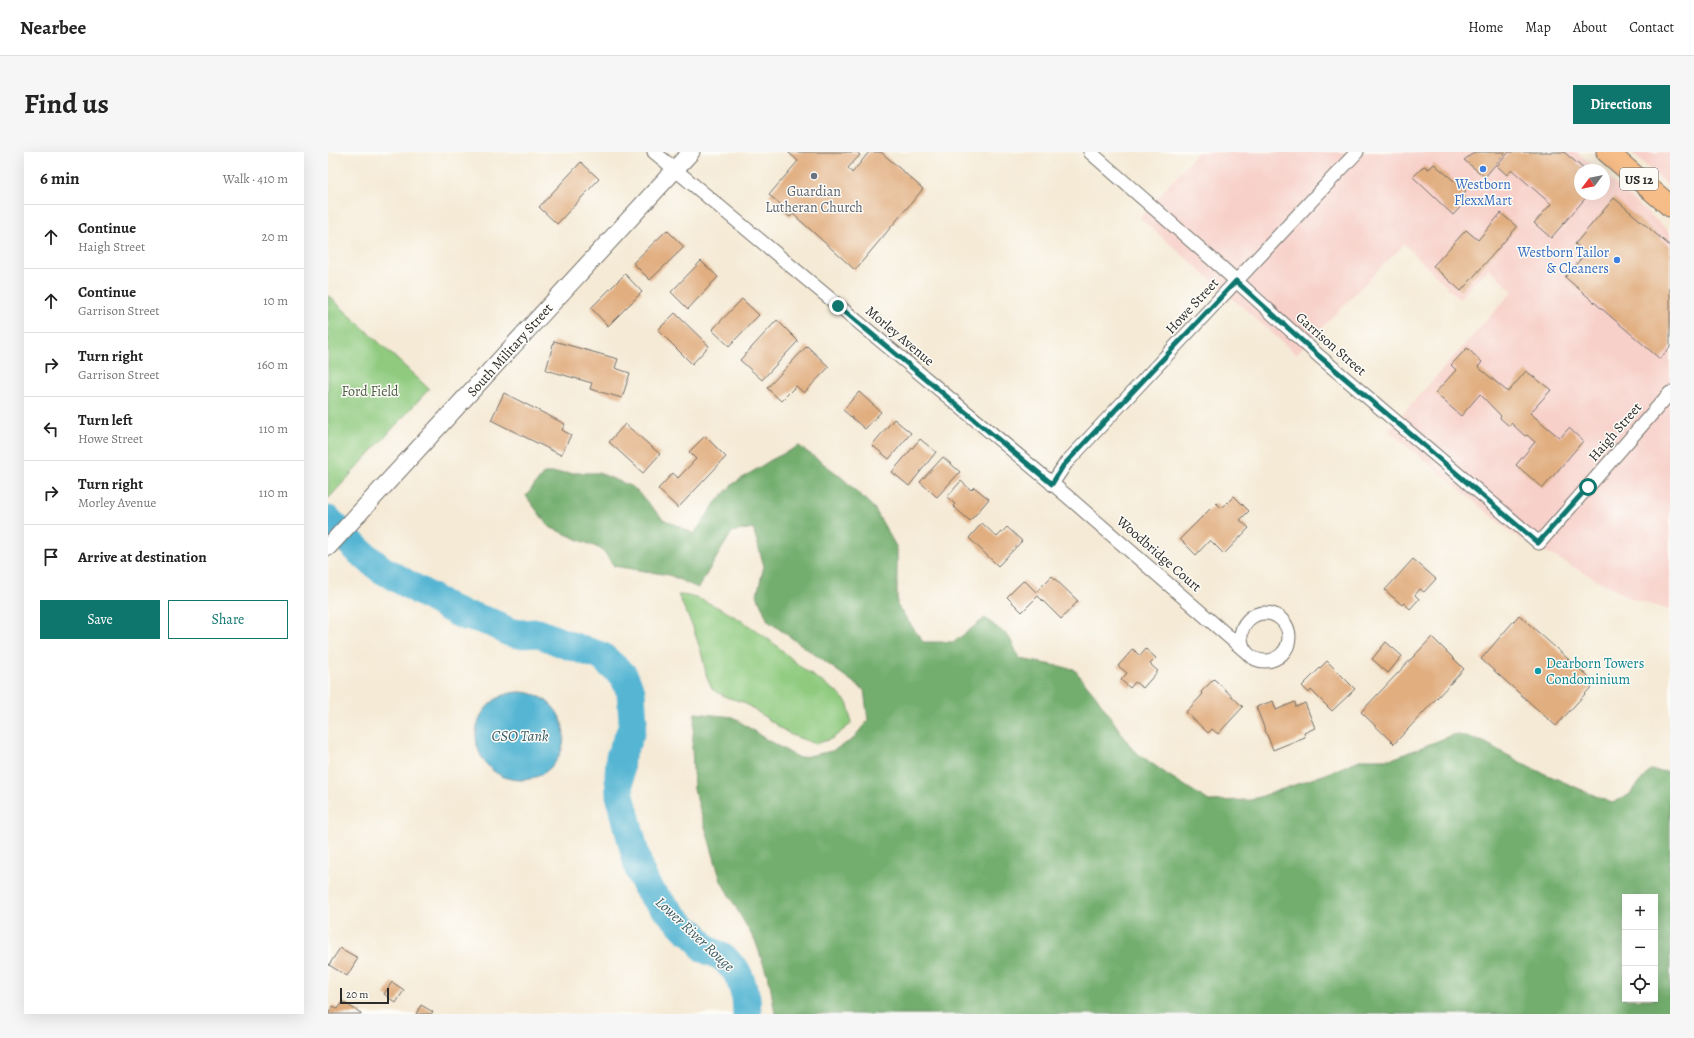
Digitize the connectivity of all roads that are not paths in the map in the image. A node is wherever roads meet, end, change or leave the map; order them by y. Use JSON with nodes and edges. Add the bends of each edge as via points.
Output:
{"nodes":[{"id":1,"x":654,"y":152,"type":"edge"},
{"id":2,"x":691,"y":152,"type":"edge"},
{"id":3,"x":1090,"y":152,"type":"edge"},
{"id":4,"x":1357,"y":152,"type":"edge"},
{"id":5,"x":1607,"y":152,"type":"edge"},
{"id":6,"x":674,"y":169,"type":"junction"},
{"id":7,"x":1670,"y":206,"type":"edge"},
{"id":8,"x":1236,"y":281,"type":"junction"},
{"id":9,"x":1670,"y":393,"type":"edge"},
{"id":10,"x":1052,"y":484,"type":"junction"},
{"id":11,"x":1552,"y":528,"type":"joint"},
{"id":12,"x":328,"y":547,"type":"edge"},
{"id":13,"x":1244,"y":650,"type":"dead end"}],
"edges":[{"from":1,"to":6,"type":"street","name":"Morley Avenue"},
{"from":2,"to":6,"type":"street","name":"South Military Street"},
{"from":3,"to":8,"type":"street","name":"Garrison Street"},
{"from":4,"to":8,"type":"street","name":"Howe Street"},
{"from":5,"to":7,"type":"main road","number":"US 12"},
{"from":6,"to":10,"type":"street","name":"Morley Avenue"},
{"from":6,"to":12,"type":"street","name":"South Military Street"},
{"from":8,"to":10,"type":"street","name":"Howe Street","via":[[1063,466]]},
{"from":8,"to":11,"type":"street","name":"Garrison Street","via":[[1319,356],[1538,543]]},
{"from":9,"to":11,"type":"street","name":"Haigh Street"},
{"from":10,"to":13,"type":"street","name":"Woodbridge Court"}]}
